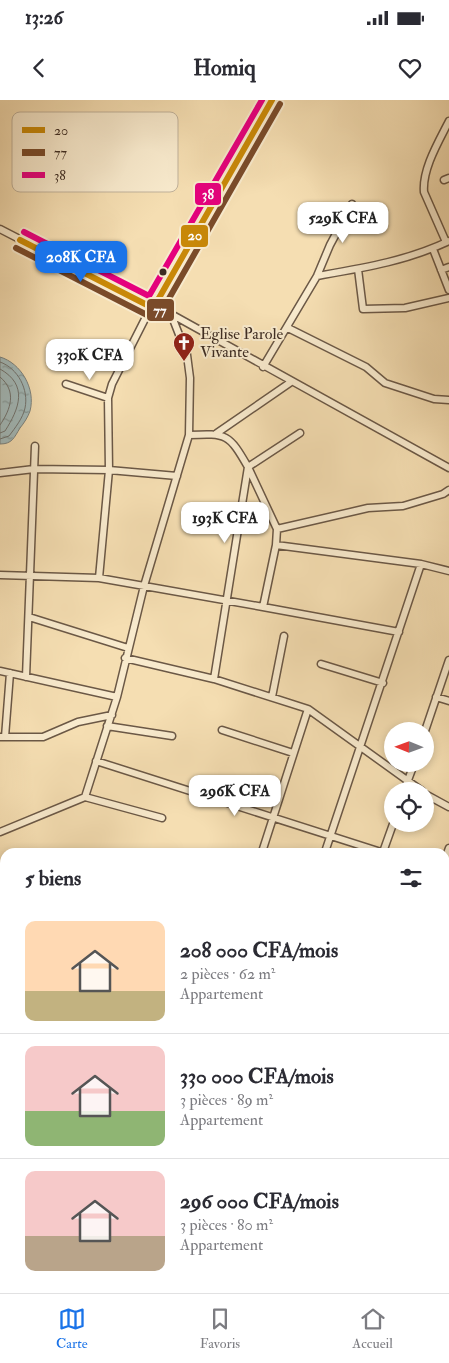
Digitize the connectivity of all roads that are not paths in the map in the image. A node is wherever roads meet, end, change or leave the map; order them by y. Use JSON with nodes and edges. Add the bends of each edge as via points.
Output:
{"nodes":[{"id":1,"x":272,"y":100,"type":"edge"},
{"id":2,"x":449,"y":121,"type":"edge"},
{"id":3,"x":352,"y":204,"type":"dead end"},
{"id":4,"x":0,"y":229,"type":"edge"},
{"id":5,"x":448,"y":242,"type":"edge"},
{"id":6,"x":433,"y":249,"type":"junction"},
{"id":7,"x":449,"y":267,"type":"edge"},
{"id":8,"x":358,"y":269,"type":"junction"},
{"id":9,"x":441,"y":270,"type":"junction"},
{"id":10,"x":317,"y":276,"type":"junction"},
{"id":11,"x":449,"y":290,"type":"edge"},
{"id":12,"x":449,"y":298,"type":"edge"},
{"id":13,"x":151,"y":307,"type":"junction"},
{"id":14,"x":171,"y":314,"type":"junction"},
{"id":15,"x":288,"y":328,"type":"junction"},
{"id":16,"x":263,"y":367,"type":"junction"},
{"id":17,"x":291,"y":382,"type":"junction"},
{"id":18,"x":66,"y":384,"type":"dead end"},
{"id":19,"x":449,"y":394,"type":"edge"},
{"id":20,"x":108,"y":398,"type":"junction"},
{"id":21,"x":449,"y":400,"type":"edge"},
{"id":22,"x":217,"y":433,"type":"junction"},
{"id":23,"x":300,"y":433,"type":"dead end"},
{"id":24,"x":190,"y":435,"type":"junction"},
{"id":25,"x":35,"y":446,"type":"dead end"},
{"id":26,"x":248,"y":467,"type":"junction"},
{"id":27,"x":449,"y":468,"type":"edge"},
{"id":28,"x":34,"y":469,"type":"junction"},
{"id":29,"x":109,"y":470,"type":"junction"},
{"id":30,"x":0,"y":474,"type":"edge"},
{"id":31,"x":177,"y":476,"type":"junction"},
{"id":32,"x":449,"y":490,"type":"edge"},
{"id":33,"x":277,"y":529,"type":"junction"},
{"id":34,"x":276,"y":545,"type":"junction"},
{"id":35,"x":421,"y":564,"type":"junction"},
{"id":36,"x":449,"y":571,"type":"edge"},
{"id":37,"x":0,"y":576,"type":"edge"},
{"id":38,"x":29,"y":577,"type":"junction"},
{"id":39,"x":99,"y":578,"type":"junction"},
{"id":40,"x":144,"y":586,"type":"junction"},
{"id":41,"x":227,"y":601,"type":"junction"},
{"id":42,"x":263,"y":607,"type":"junction"},
{"id":43,"x":29,"y":616,"type":"junction"},
{"id":44,"x":399,"y":632,"type":"junction"},
{"id":45,"x":284,"y":636,"type":"dead end"},
{"id":46,"x":128,"y":648,"type":"junction"},
{"id":47,"x":125,"y":658,"type":"junction"},
{"id":48,"x":449,"y":660,"type":"edge"},
{"id":49,"x":321,"y":664,"type":"dead end"},
{"id":50,"x":0,"y":671,"type":"edge"},
{"id":51,"x":10,"y":673,"type":"junction"},
{"id":52,"x":26,"y":677,"type":"junction"},
{"id":53,"x":214,"y":679,"type":"junction"},
{"id":54,"x":383,"y":683,"type":"junction"},
{"id":55,"x":117,"y":697,"type":"junction"},
{"id":56,"x":272,"y":697,"type":"junction"},
{"id":57,"x":436,"y":697,"type":"junction"},
{"id":58,"x":449,"y":701,"type":"edge"},
{"id":59,"x":308,"y":709,"type":"junction"},
{"id":60,"x":112,"y":715,"type":"junction"},
{"id":61,"x":428,"y":722,"type":"edge"},
{"id":62,"x":107,"y":726,"type":"junction"},
{"id":63,"x":222,"y":730,"type":"dead end"},
{"id":64,"x":172,"y":736,"type":"dead end"},
{"id":65,"x":2,"y":737,"type":"edge"},
{"id":66,"x":362,"y":746,"type":"junction"},
{"id":67,"x":293,"y":753,"type":"junction"},
{"id":68,"x":96,"y":760,"type":"junction"},
{"id":69,"x":411,"y":772,"type":"edge"},
{"id":70,"x":408,"y":781,"type":"joint"},
{"id":71,"x":85,"y":797,"type":"junction"},
{"id":72,"x":434,"y":799,"type":"edge"},
{"id":73,"x":449,"y":807,"type":"edge"},
{"id":74,"x":162,"y":818,"type":"dead end"},
{"id":75,"x":274,"y":818,"type":"junction"},
{"id":76,"x":0,"y":832,"type":"edge"},
{"id":77,"x":390,"y":832,"type":"edge"},
{"id":78,"x":332,"y":837,"type":"junction"},
{"id":79,"x":263,"y":848,"type":"edge"},
{"id":80,"x":327,"y":848,"type":"edge"},
{"id":81,"x":369,"y":848,"type":"edge"},
{"id":82,"x":384,"y":848,"type":"edge"}],
"edges":[{"from":1,"to":13,"type":"street"},
{"from":2,"to":5,"type":"street","via":[[424,184],[424,192]]},
{"from":3,"to":10,"type":"street"},
{"from":4,"to":13,"type":"street"},
{"from":5,"to":6,"type":"street"},
{"from":6,"to":8,"type":"street"},
{"from":6,"to":9,"type":"street"},
{"from":7,"to":9,"type":"street"},
{"from":8,"to":10,"type":"street"},
{"from":8,"to":12,"type":"street","via":[[363,309],[405,308]]},
{"from":9,"to":11,"type":"street"},
{"from":10,"to":15,"type":"street"},
{"from":13,"to":14,"type":"street"},
{"from":13,"to":20,"type":"street"},
{"from":14,"to":16,"type":"street"},
{"from":14,"to":24,"type":"street","via":[[187,356]]},
{"from":15,"to":16,"type":"street"},
{"from":15,"to":21,"type":"street","via":[[366,367],[385,383]]},
{"from":16,"to":17,"type":"street"},
{"from":17,"to":22,"type":"street"},
{"from":17,"to":27,"type":"street"},
{"from":18,"to":20,"type":"street"},
{"from":19,"to":21,"type":"street"},
{"from":20,"to":29,"type":"street"},
{"from":22,"to":24,"type":"street"},
{"from":22,"to":26,"type":"street","via":[[236,447]]},
{"from":23,"to":26,"type":"street"},
{"from":24,"to":31,"type":"street"},
{"from":25,"to":28,"type":"street"},
{"from":26,"to":33,"type":"street"},
{"from":26,"to":41,"type":"street"},
{"from":28,"to":29,"type":"street"},
{"from":28,"to":30,"type":"street"},
{"from":28,"to":38,"type":"street"},
{"from":29,"to":31,"type":"street"},
{"from":29,"to":39,"type":"street"},
{"from":31,"to":40,"type":"street"},
{"from":32,"to":33,"type":"street","via":[[403,506],[368,508]]},
{"from":33,"to":34,"type":"street"},
{"from":34,"to":35,"type":"street"},
{"from":34,"to":42,"type":"street"},
{"from":35,"to":36,"type":"street"},
{"from":35,"to":44,"type":"street"},
{"from":37,"to":38,"type":"street"},
{"from":38,"to":39,"type":"street"},
{"from":38,"to":43,"type":"street"},
{"from":39,"to":40,"type":"street"},
{"from":40,"to":41,"type":"street"},
{"from":40,"to":46,"type":"street"},
{"from":41,"to":42,"type":"street"},
{"from":41,"to":53,"type":"street"},
{"from":42,"to":44,"type":"street"},
{"from":43,"to":46,"type":"street"},
{"from":43,"to":52,"type":"street"},
{"from":44,"to":54,"type":"street"},
{"from":45,"to":56,"type":"street"},
{"from":46,"to":47,"type":"street"},
{"from":47,"to":53,"type":"street"},
{"from":47,"to":55,"type":"street"},
{"from":48,"to":57,"type":"street"},
{"from":49,"to":54,"type":"street"},
{"from":50,"to":51,"type":"street"},
{"from":51,"to":52,"type":"street"},
{"from":51,"to":65,"type":"street"},
{"from":52,"to":55,"type":"street"},
{"from":53,"to":56,"type":"street"},
{"from":54,"to":66,"type":"street"},
{"from":55,"to":60,"type":"street"},
{"from":56,"to":59,"type":"street"},
{"from":57,"to":58,"type":"street"},
{"from":57,"to":61,"type":"street"},
{"from":59,"to":66,"type":"street"},
{"from":59,"to":67,"type":"street"},
{"from":60,"to":62,"type":"street"},
{"from":60,"to":65,"type":"street","via":[[78,722],[43,737]]},
{"from":62,"to":64,"type":"street"},
{"from":62,"to":68,"type":"street"},
{"from":63,"to":67,"type":"street"},
{"from":66,"to":70,"type":"street"},
{"from":66,"to":78,"type":"street"},
{"from":67,"to":75,"type":"street"},
{"from":68,"to":71,"type":"street"},
{"from":68,"to":75,"type":"street"},
{"from":69,"to":70,"type":"street"},
{"from":71,"to":74,"type":"street"},
{"from":71,"to":76,"type":"street"},
{"from":72,"to":73,"type":"street"},
{"from":75,"to":78,"type":"street"},
{"from":75,"to":79,"type":"street"},
{"from":77,"to":82,"type":"street"},
{"from":78,"to":80,"type":"street"},
{"from":78,"to":81,"type":"street"}]}
